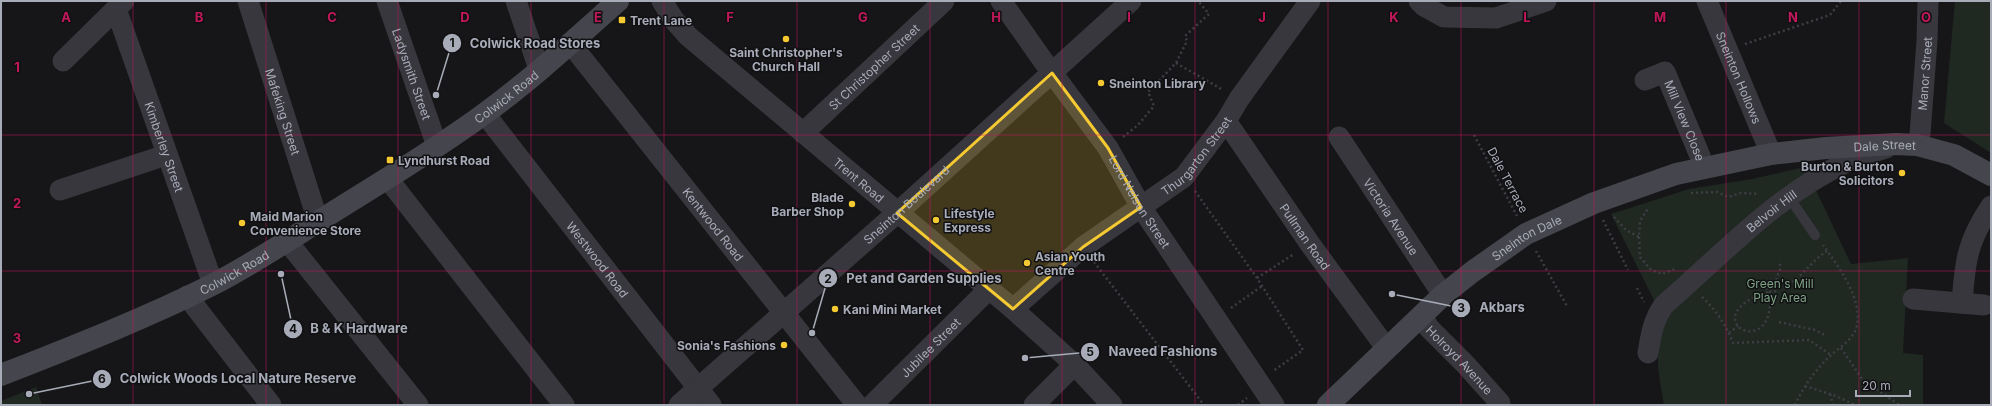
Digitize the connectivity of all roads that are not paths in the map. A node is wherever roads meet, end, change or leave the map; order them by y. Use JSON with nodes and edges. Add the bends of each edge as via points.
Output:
{"nodes":[{"id":1,"x":248,"y":1,"type":"edge"},
{"id":2,"x":387,"y":1,"type":"edge"},
{"id":3,"x":516,"y":1,"type":"edge"},
{"id":4,"x":618,"y":1,"type":"edge"},
{"id":5,"x":662,"y":1,"type":"edge"},
{"id":6,"x":944,"y":1,"type":"edge"},
{"id":7,"x":1001,"y":1,"type":"edge"},
{"id":8,"x":1131,"y":1,"type":"edge"},
{"id":9,"x":1310,"y":1,"type":"edge"},
{"id":10,"x":1419,"y":1,"type":"edge"},
{"id":11,"x":1546,"y":1,"type":"edge"},
{"id":12,"x":1707,"y":1,"type":"edge"},
{"id":13,"x":1928,"y":1,"type":"edge"},
{"id":14,"x":120,"y":5,"type":"edge"},
{"id":15,"x":570,"y":43,"type":"junction"},
{"id":16,"x":63,"y":61,"type":"dead end"},
{"id":17,"x":539,"y":69,"type":"junction"},
{"id":18,"x":1052,"y":73,"type":"junction"},
{"id":19,"x":1645,"y":80,"type":"dead end"},
{"id":20,"x":485,"y":114,"type":"junction"},
{"id":21,"x":1226,"y":121,"type":"junction"},
{"id":22,"x":803,"y":133,"type":"junction"},
{"id":23,"x":1338,"y":137,"type":"dead end"},
{"id":24,"x":1906,"y":144,"type":"junction"},
{"id":25,"x":437,"y":146,"type":"junction"},
{"id":26,"x":1772,"y":154,"type":"junction"},
{"id":27,"x":166,"y":155,"type":"junction"},
{"id":28,"x":1702,"y":168,"type":"junction"},
{"id":29,"x":1991,"y":175,"type":"edge"},
{"id":30,"x":388,"y":179,"type":"junction"},
{"id":31,"x":60,"y":190,"type":"dead end"},
{"id":32,"x":1789,"y":197,"type":"junction"},
{"id":33,"x":1991,"y":206,"type":"edge"},
{"id":34,"x":1141,"y":208,"type":"junction"},
{"id":35,"x":897,"y":213,"type":"junction"},
{"id":36,"x":318,"y":221,"type":"junction"},
{"id":37,"x":1815,"y":235,"type":"road end"},
{"id":38,"x":287,"y":241,"type":"junction"},
{"id":39,"x":213,"y":284,"type":"junction"},
{"id":40,"x":989,"y":289,"type":"junction"},
{"id":41,"x":1443,"y":295,"type":"junction"},
{"id":42,"x":187,"y":296,"type":"junction"},
{"id":43,"x":1913,"y":299,"type":"dead end"},
{"id":44,"x":1962,"y":303,"type":"junction"},
{"id":45,"x":1984,"y":305,"type":"dead end"},
{"id":46,"x":1013,"y":309,"type":"junction"},
{"id":47,"x":784,"y":313,"type":"junction"},
{"id":48,"x":1422,"y":315,"type":"junction"},
{"id":49,"x":1387,"y":349,"type":"junction"},
{"id":50,"x":1648,"y":353,"type":"dead end"},
{"id":51,"x":1074,"y":364,"type":"junction"},
{"id":52,"x":1,"y":375,"type":"edge"},
{"id":53,"x":698,"y":389,"type":"junction"},
{"id":54,"x":1500,"y":403,"type":"dead end"},
{"id":55,"x":271,"y":405,"type":"edge"},
{"id":56,"x":418,"y":405,"type":"edge"},
{"id":57,"x":564,"y":405,"type":"edge"},
{"id":58,"x":679,"y":405,"type":"edge"},
{"id":59,"x":710,"y":405,"type":"edge"},
{"id":60,"x":857,"y":405,"type":"edge"},
{"id":61,"x":872,"y":405,"type":"edge"},
{"id":62,"x":1034,"y":405,"type":"edge"},
{"id":63,"x":1112,"y":405,"type":"edge"},
{"id":64,"x":1274,"y":405,"type":"edge"},
{"id":65,"x":1328,"y":405,"type":"edge"}],
"edges":[{"from":1,"to":36,"type":"street","name":"Mafeking Street"},
{"from":2,"to":25,"type":"street","name":"Ladysmith Street"},
{"from":3,"to":17,"type":"street"},
{"from":4,"to":15,"type":"street","name":"Colwick Road"},
{"from":5,"to":22,"type":"street","name":"Trent Road","via":[[688,36]]},
{"from":6,"to":22,"type":"street","name":"St Christopher Street"},
{"from":7,"to":18,"type":"street","name":"Lord Nelson Street"},
{"from":8,"to":18,"type":"street","name":"Sneinton Boulevard"},
{"from":9,"to":21,"type":"street","name":"Thurgarton Street"},
{"from":10,"to":11,"type":"street","via":[[1444,17],[1496,18]]},
{"from":12,"to":26,"type":"street","name":"Sneinton Hollows"},
{"from":13,"to":24,"type":"street","name":"Manor Street","via":[[1920,127]]},
{"from":14,"to":16,"type":"street"},
{"from":14,"to":27,"type":"street","name":"Kimberley Street"},
{"from":15,"to":17,"type":"street","name":"Colwick Road"},
{"from":15,"to":47,"type":"street","name":"Kentwood Road"},
{"from":17,"to":20,"type":"street","name":"Colwick Road"},
{"from":18,"to":34,"type":"street","name":"Lord Nelson Street","via":[[1108,148]]},
{"from":18,"to":35,"type":"street","name":"Sneinton Boulevard"},
{"from":19,"to":28,"type":"street","name":"Mill View Close","via":[[1665,72],[1700,156]]},
{"from":20,"to":25,"type":"street","name":"Colwick Road"},
{"from":20,"to":53,"type":"street","name":"Westwood Road"},
{"from":21,"to":34,"type":"street","name":"Thurgarton Street","via":[[1184,177]]},
{"from":21,"to":49,"type":"street","name":"Pullman Road","via":[[1310,244]]},
{"from":22,"to":35,"type":"street","name":"Trent Road"},
{"from":23,"to":41,"type":"street","name":"Victoria Avenue"},
{"from":24,"to":26,"type":"street","name":"Dale Street"},
{"from":24,"to":29,"type":"street","name":"Dale Street","via":[[1954,155]]},
{"from":24,"to":32,"type":"street","name":"Belvoir Hill","via":[[1849,161]]},
{"from":25,"to":30,"type":"street","name":"Colwick Road"},
{"from":26,"to":28,"type":"street","name":"Sneinton Dale"},
{"from":27,"to":31,"type":"street"},
{"from":27,"to":39,"type":"street","name":"Kimberley Street"},
{"from":28,"to":41,"type":"street","name":"Sneinton Dale","via":[[1676,174],[1594,203],[1526,234]]},
{"from":30,"to":36,"type":"street","name":"Colwick Road"},
{"from":30,"to":57,"type":"street"},
{"from":32,"to":37,"type":"lane"},
{"from":32,"to":50,"type":"street","name":"Belvoir Hill","via":[[1657,304],[1658,314],[1651,332]]},
{"from":33,"to":44,"type":"street","via":[[1978,228],[1966,261]]},
{"from":34,"to":46,"type":"street","name":"Thurgarton Street","via":[[1083,247]]},
{"from":34,"to":64,"type":"street","name":"Lord Nelson Street"},
{"from":35,"to":40,"type":"street","name":"Trent Road"},
{"from":35,"to":47,"type":"street","name":"Sneinton Boulevard"},
{"from":36,"to":38,"type":"street","name":"Colwick Road"},
{"from":38,"to":39,"type":"street","name":"Colwick Road"},
{"from":38,"to":56,"type":"street"},
{"from":39,"to":42,"type":"street","name":"Colwick Road"},
{"from":40,"to":46,"type":"street","name":"Trent Road"},
{"from":40,"to":61,"type":"street","name":"Jubilee Street"},
{"from":41,"to":48,"type":"street","name":"Sneinton Dale"},
{"from":42,"to":52,"type":"street","name":"Colwick Road"},
{"from":42,"to":55,"type":"street"},
{"from":43,"to":44,"type":"street"},
{"from":44,"to":45,"type":"street"},
{"from":46,"to":51,"type":"street","name":"Trent Road"},
{"from":47,"to":53,"type":"street","name":"Sneinton Boulevard"},
{"from":47,"to":60,"type":"street","name":"Kentwood Road"},
{"from":48,"to":49,"type":"street","name":"Sneinton Dale"},
{"from":48,"to":54,"type":"street","name":"Holroyd Avenue","via":[[1429,328]]},
{"from":49,"to":65,"type":"street","name":"Sneinton Dale"},
{"from":51,"to":62,"type":"street"},
{"from":51,"to":63,"type":"street","name":"Trent Road"},
{"from":53,"to":58,"type":"street","name":"Sneinton Boulevard"},
{"from":53,"to":59,"type":"street","name":"Westwood Road"}]}
